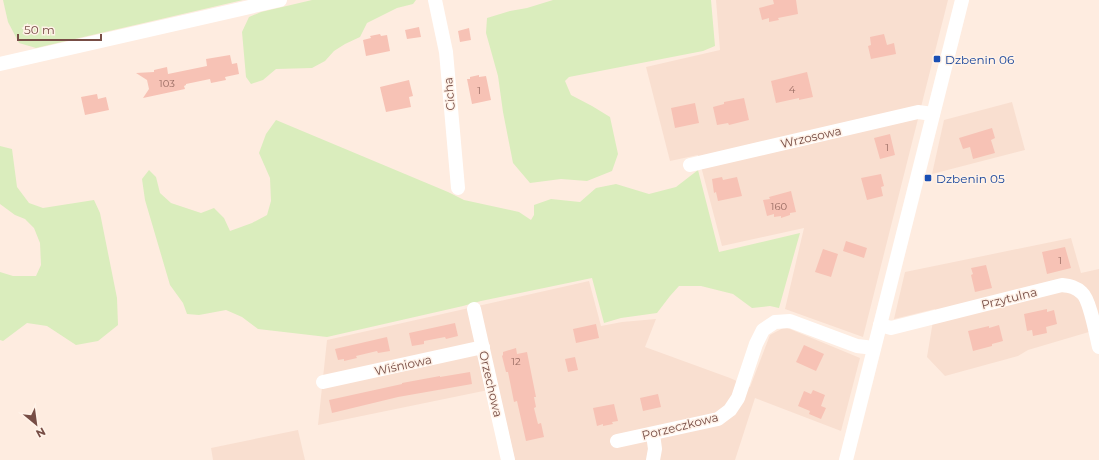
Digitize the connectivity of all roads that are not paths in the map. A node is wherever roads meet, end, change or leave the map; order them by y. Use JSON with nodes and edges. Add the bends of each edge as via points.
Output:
{"nodes":[{"id":1,"x":280,"y":0,"type":"edge"},
{"id":2,"x":435,"y":0,"type":"edge"},
{"id":3,"x":962,"y":0,"type":"edge"},
{"id":4,"x":0,"y":64,"type":"edge"},
{"id":5,"x":933,"y":114,"type":"junction"},
{"id":6,"x":690,"y":165,"type":"dead end"},
{"id":7,"x":458,"y":188,"type":"dead end"},
{"id":8,"x":474,"y":309,"type":"dead end"},
{"id":9,"x":880,"y":325,"type":"junction"},
{"id":10,"x":483,"y":347,"type":"junction"},
{"id":11,"x":1099,"y":347,"type":"edge"},
{"id":12,"x":874,"y":348,"type":"junction"},
{"id":13,"x":323,"y":382,"type":"dead end"},
{"id":14,"x":653,"y":434,"type":"junction"},
{"id":15,"x":616,"y":441,"type":"dead end"},
{"id":16,"x":508,"y":460,"type":"edge"},
{"id":17,"x":653,"y":460,"type":"edge"},
{"id":18,"x":846,"y":460,"type":"edge"}],
"edges":[{"from":1,"to":4,"type":"street"},
{"from":2,"to":7,"type":"street","name":"Cicha","via":[[446,52]]},
{"from":3,"to":5,"type":"street"},
{"from":5,"to":6,"type":"street","name":"Wrzosowa","via":[[918,112]]},
{"from":5,"to":9,"type":"street"},
{"from":8,"to":10,"type":"street","name":"Orzechowa"},
{"from":9,"to":11,"type":"street","name":"Przytulna","via":[[891,328],[1062,285],[1074,287],[1083,293]]},
{"from":9,"to":12,"type":"street"},
{"from":10,"to":13,"type":"street","name":"Wiśniowa"},
{"from":10,"to":16,"type":"street","name":"Orzechowa"},
{"from":12,"to":14,"type":"street","name":"Porzeczkowa","via":[[857,346],[790,321],[775,322],[763,330],[738,398],[730,410],[718,419]]},
{"from":12,"to":18,"type":"street"},
{"from":14,"to":15,"type":"street","name":"Porzeczkowa"},
{"from":14,"to":17,"type":"street"}]}
